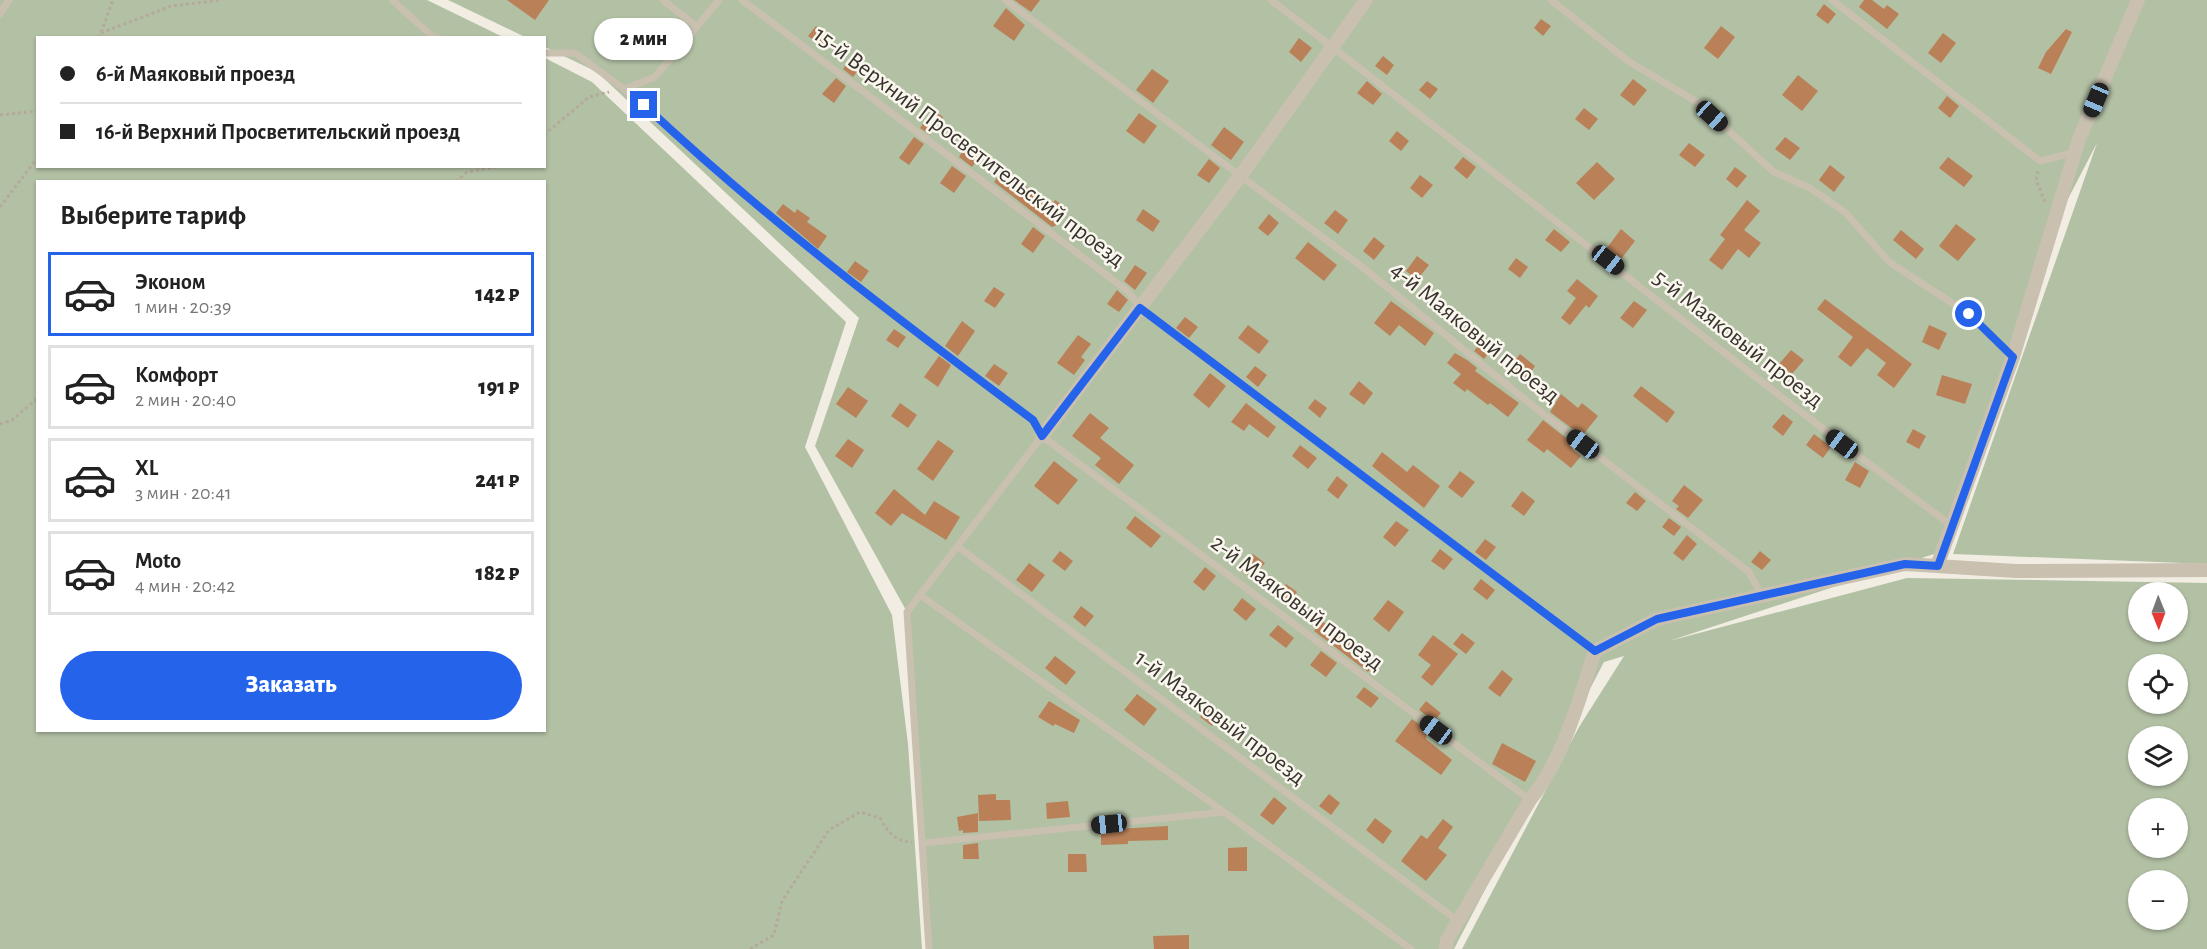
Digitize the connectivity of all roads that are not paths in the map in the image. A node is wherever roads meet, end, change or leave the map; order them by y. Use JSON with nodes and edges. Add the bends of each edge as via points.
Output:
{"nodes":[{"id":1,"x":9,"y":0,"type":"edge"},
{"id":2,"x":392,"y":0,"type":"edge"},
{"id":3,"x":663,"y":0,"type":"edge"},
{"id":4,"x":719,"y":0,"type":"edge"},
{"id":5,"x":742,"y":0,"type":"edge"},
{"id":6,"x":1005,"y":0,"type":"edge"},
{"id":7,"x":1271,"y":0,"type":"edge"},
{"id":8,"x":1366,"y":0,"type":"edge"},
{"id":9,"x":1551,"y":0,"type":"edge"},
{"id":10,"x":1832,"y":0,"type":"edge"},
{"id":11,"x":2136,"y":1,"type":"edge"},
{"id":12,"x":0,"y":14,"type":"edge"},
{"id":13,"x":696,"y":26,"type":"junction"},
{"id":14,"x":432,"y":36,"type":"edge"},
{"id":15,"x":1332,"y":47,"type":"junction"},
{"id":16,"x":546,"y":53,"type":"edge"},
{"id":17,"x":624,"y":89,"type":"junction"},
{"id":18,"x":2076,"y":152,"type":"junction"},
{"id":19,"x":1241,"y":175,"type":"junction"},
{"id":20,"x":1140,"y":308,"type":"junction"},
{"id":21,"x":2013,"y":357,"type":"junction"},
{"id":22,"x":1042,"y":436,"type":"junction"},
{"id":23,"x":1952,"y":526,"type":"junction"},
{"id":24,"x":957,"y":546,"type":"junction"},
{"id":25,"x":1938,"y":566,"type":"junction"},
{"id":26,"x":2207,"y":570,"type":"edge"},
{"id":27,"x":920,"y":595,"type":"junction"},
{"id":28,"x":1762,"y":596,"type":"junction"},
{"id":29,"x":1595,"y":651,"type":"junction"},
{"id":30,"x":1530,"y":800,"type":"junction"},
{"id":31,"x":1224,"y":812,"type":"junction"},
{"id":32,"x":924,"y":843,"type":"junction"},
{"id":33,"x":1458,"y":921,"type":"junction"},
{"id":34,"x":929,"y":949,"type":"edge"},
{"id":35,"x":1410,"y":949,"type":"edge"},
{"id":36,"x":1446,"y":949,"type":"edge"}],
"edges":[{"from":1,"to":12,"type":"lane"},
{"from":2,"to":14,"type":"lane"},
{"from":3,"to":13,"type":"lane"},
{"from":4,"to":13,"type":"lane"},
{"from":5,"to":20,"type":"lane","name":"15-й Верхний Просветительский проезд","via":[[1129,292]]},
{"from":6,"to":19,"type":"lane","name":"4-й Маяковый проезд"},
{"from":7,"to":15,"type":"lane","name":"5-й Маяковый проезд"},
{"from":8,"to":15,"type":"street"},
{"from":9,"to":21,"type":"lane","via":[[1628,61],[1697,102],[1774,172],[1810,188],[1846,213],[1889,261],[1969,314]]},
{"from":10,"to":18,"type":"lane","via":[[2040,161]]},
{"from":11,"to":18,"type":"street"},
{"from":13,"to":17,"type":"lane","via":[[655,76]]},
{"from":15,"to":19,"type":"street"},
{"from":15,"to":23,"type":"lane","name":"5-й Маяковый проезд","via":[[1805,417]]},
{"from":16,"to":17,"type":"lane","name":"2-й Маяковый проезд","via":[[575,53]]},
{"from":17,"to":22,"type":"lane","name":"2-й Маяковый проезд","via":[[822,261],[1033,420]]},
{"from":18,"to":21,"type":"street"},
{"from":19,"to":20,"type":"street"},
{"from":19,"to":28,"type":"lane","name":"4-й Маяковый проезд","via":[[1749,572]]},
{"from":20,"to":22,"type":"street"},
{"from":20,"to":29,"type":"lane","name":"15-й Верхний Просветительский проезд"},
{"from":21,"to":23,"type":"street"},
{"from":22,"to":24,"type":"lane"},
{"from":22,"to":30,"type":"lane","name":"2-й Маяковый проезд"},
{"from":23,"to":25,"type":"street"},
{"from":24,"to":27,"type":"lane"},
{"from":24,"to":33,"type":"lane","name":"1-й Маяковый проезд"},
{"from":25,"to":26,"type":"street","via":[[2016,571]]},
{"from":25,"to":28,"type":"street","via":[[1905,564]]},
{"from":27,"to":31,"type":"lane"},
{"from":27,"to":32,"type":"lane","via":[[907,612]]},
{"from":28,"to":29,"type":"street","via":[[1657,619]]},
{"from":29,"to":30,"type":"street","via":[[1572,724],[1545,782]]},
{"from":30,"to":33,"type":"street"},
{"from":31,"to":32,"type":"lane"},
{"from":31,"to":35,"type":"lane"},
{"from":32,"to":34,"type":"lane"},
{"from":33,"to":36,"type":"street"}]}
